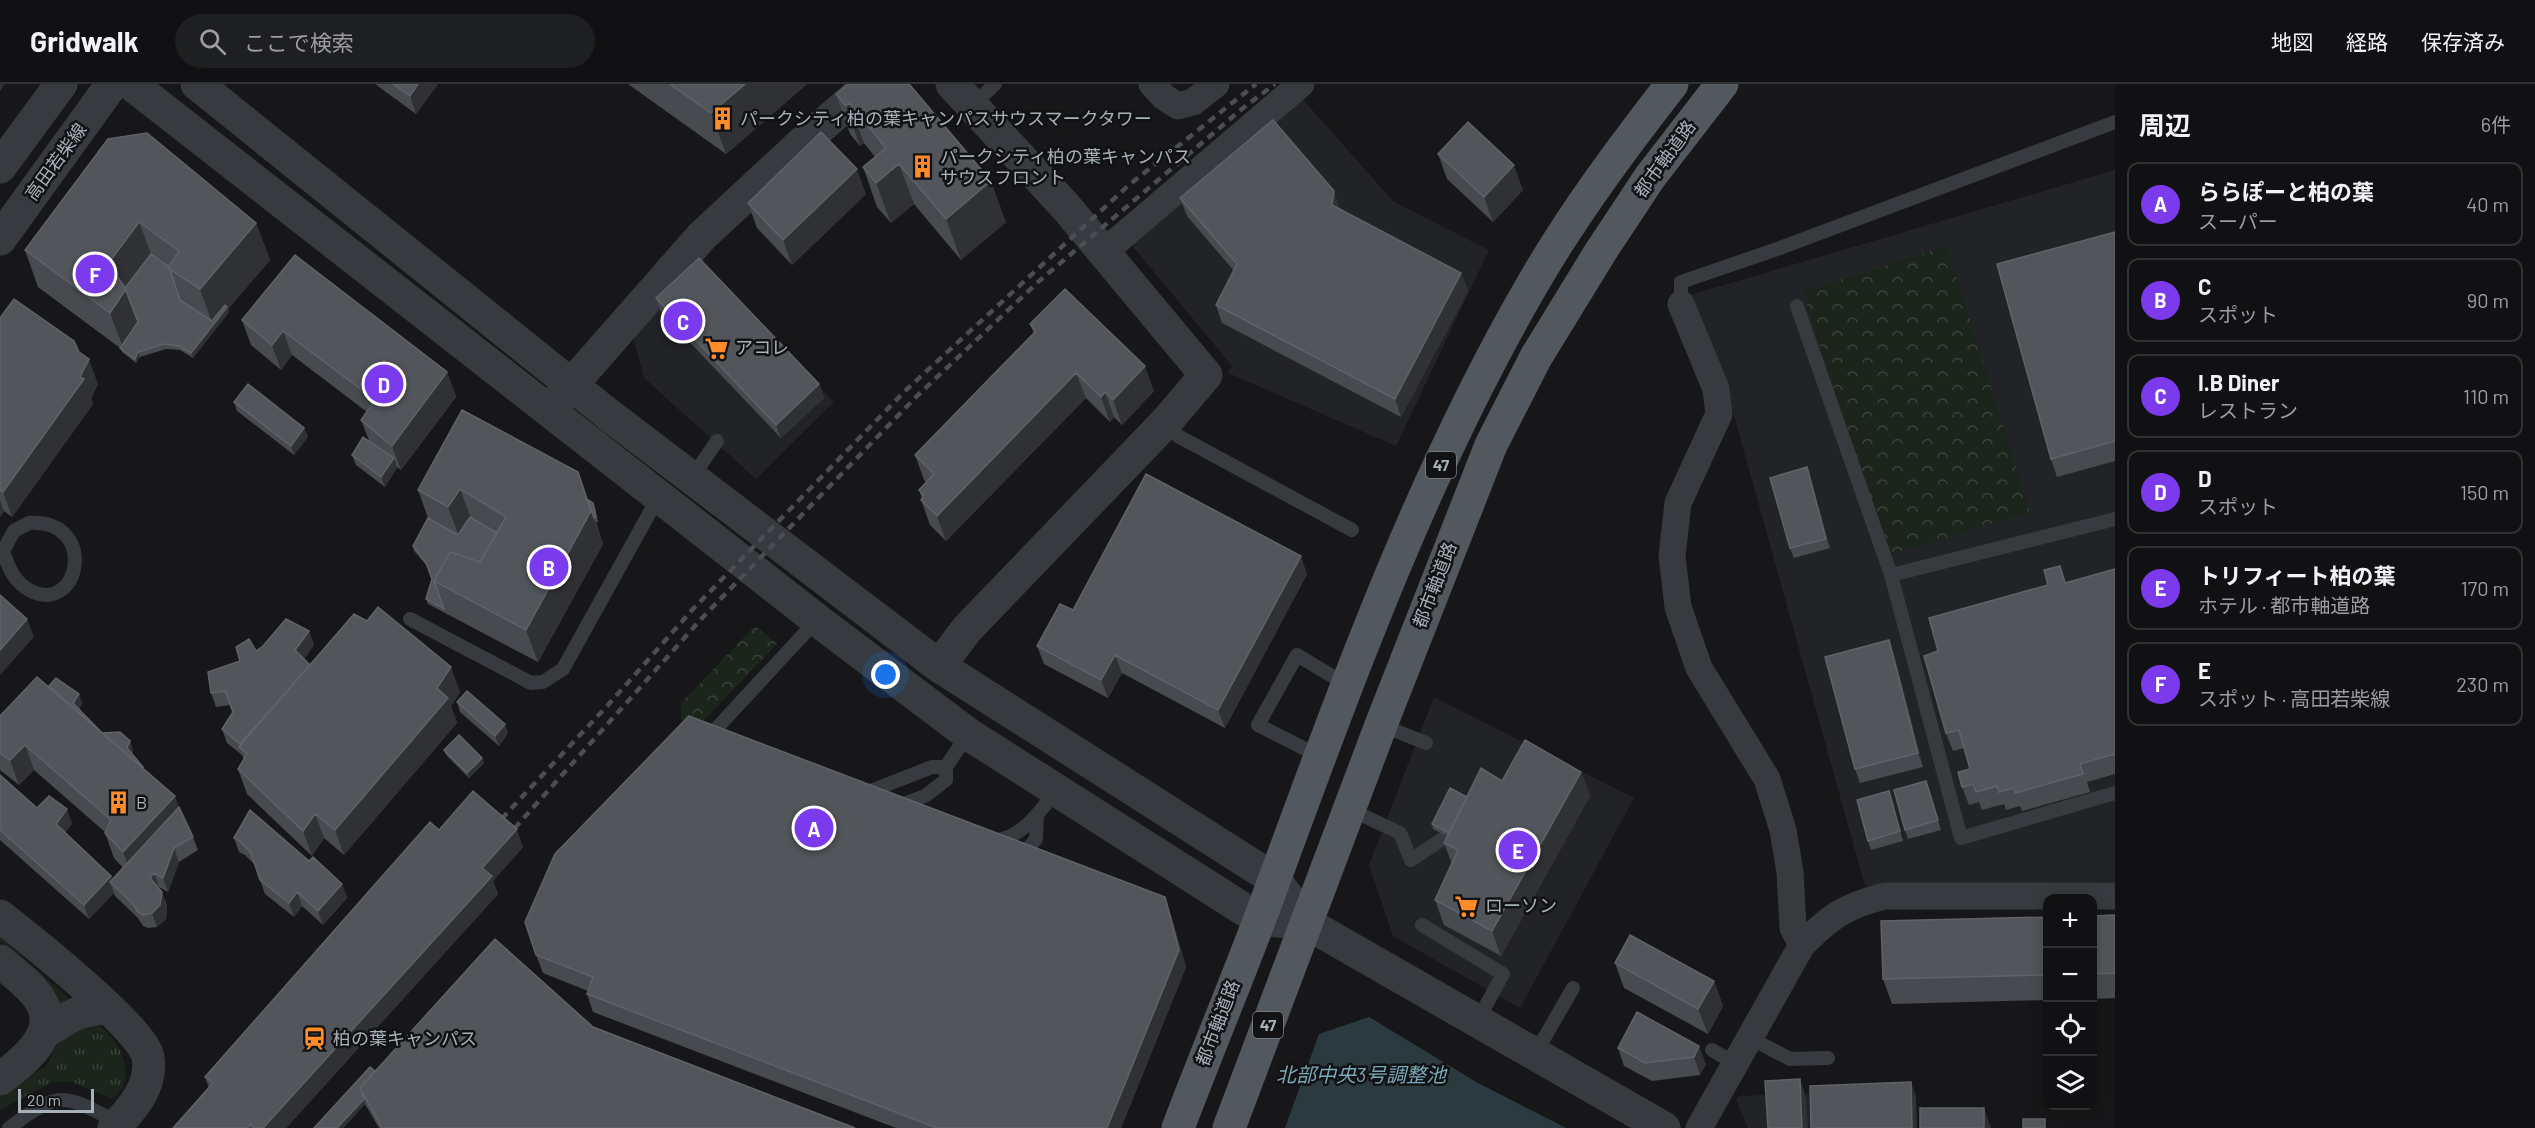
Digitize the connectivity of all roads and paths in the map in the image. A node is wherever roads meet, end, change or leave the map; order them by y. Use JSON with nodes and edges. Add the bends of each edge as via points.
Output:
{"nodes":[{"id":1,"x":61,"y":84,"type":"edge"},
{"id":2,"x":112,"y":84,"type":"edge"},
{"id":3,"x":131,"y":84,"type":"edge"},
{"id":4,"x":197,"y":84,"type":"edge"},
{"id":5,"x":870,"y":84,"type":"edge"},
{"id":6,"x":1152,"y":84,"type":"edge"},
{"id":7,"x":1216,"y":84,"type":"edge"},
{"id":8,"x":1301,"y":84,"type":"edge"},
{"id":9,"x":1672,"y":84,"type":"edge"},
{"id":10,"x":1722,"y":84,"type":"edge"},
{"id":11,"x":974,"y":91,"type":"edge"},
{"id":12,"x":2115,"y":122,"type":"edge"},
{"id":13,"x":0,"y":167,"type":"edge"},
{"id":14,"x":0,"y":239,"type":"edge"},
{"id":15,"x":1104,"y":252,"type":"junction"},
{"id":16,"x":1680,"y":304,"type":"joint"},
{"id":17,"x":1797,"y":306,"type":"dead end"},
{"id":18,"x":571,"y":383,"type":"junction"},
{"id":19,"x":549,"y":411,"type":"junction"},
{"id":20,"x":1166,"y":422,"type":"junction"},
{"id":21,"x":717,"y":441,"type":"dead end"},
{"id":22,"x":691,"y":479,"type":"junction"},
{"id":23,"x":659,"y":496,"type":"junction"},
{"id":24,"x":2115,"y":519,"type":"edge"},
{"id":25,"x":1352,"y":530,"type":"dead end"},
{"id":26,"x":1,"y":551,"type":"edge"},
{"id":27,"x":1891,"y":575,"type":"junction"},
{"id":28,"x":410,"y":620,"type":"dead end"},
{"id":29,"x":817,"y":620,"type":"junction"},
{"id":30,"x":939,"y":666,"type":"junction"},
{"id":31,"x":1349,"y":682,"type":"junction"},
{"id":32,"x":1381,"y":725,"type":"junction"},
{"id":33,"x":714,"y":731,"type":"edge"},
{"id":34,"x":968,"y":734,"type":"junction"},
{"id":35,"x":1426,"y":743,"type":"dead end"},
{"id":36,"x":1321,"y":756,"type":"junction"},
{"id":37,"x":946,"y":767,"type":"junction"},
{"id":38,"x":2115,"y":793,"type":"edge"},
{"id":39,"x":858,"y":796,"type":"edge"},
{"id":40,"x":1046,"y":803,"type":"junction"},
{"id":41,"x":890,"y":808,"type":"edge"},
{"id":42,"x":1349,"y":808,"type":"junction"},
{"id":43,"x":1462,"y":810,"type":"edge"},
{"id":44,"x":979,"y":842,"type":"edge"},
{"id":45,"x":1020,"y":858,"type":"edge"},
{"id":46,"x":1274,"y":879,"type":"junction"},
{"id":47,"x":2115,"y":896,"type":"edge"},
{"id":48,"x":0,"y":916,"type":"edge"},
{"id":49,"x":1259,"y":919,"type":"junction"},
{"id":50,"x":1308,"y":924,"type":"junction"},
{"id":51,"x":1422,"y":925,"type":"dead end"},
{"id":52,"x":1802,"y":945,"type":"junction"},
{"id":53,"x":0,"y":961,"type":"edge"},
{"id":54,"x":1573,"y":988,"type":"dead end"},
{"id":55,"x":108,"y":1008,"type":"junction"},
{"id":56,"x":1478,"y":1020,"type":"junction"},
{"id":57,"x":44,"y":1033,"type":"junction"},
{"id":58,"x":1750,"y":1038,"type":"junction"},
{"id":59,"x":1712,"y":1050,"type":"dead end"},
{"id":60,"x":1535,"y":1054,"type":"junction"},
{"id":61,"x":1828,"y":1058,"type":"dead end"},
{"id":62,"x":1736,"y":1064,"type":"junction"},
{"id":63,"x":0,"y":1079,"type":"edge"},
{"id":64,"x":116,"y":1126,"type":"edge"},
{"id":65,"x":9,"y":1128,"type":"edge"},
{"id":66,"x":1178,"y":1128,"type":"edge"},
{"id":67,"x":1229,"y":1128,"type":"edge"},
{"id":68,"x":1664,"y":1128,"type":"edge"},
{"id":69,"x":1699,"y":1128,"type":"edge"}],
"edges":[{"from":1,"to":13,"type":"street"},
{"from":2,"to":14,"type":"street","name":"高田若柴線"},
{"from":3,"to":19,"type":"street"},
{"from":4,"to":18,"type":"street"},
{"from":5,"to":18,"type":"street","via":[[702,236]]},
{"from":6,"to":7,"type":"street","via":[[1178,106],[1193,102]]},
{"from":8,"to":15,"type":"street"},
{"from":9,"to":31,"type":"main road","name":"都市軸道路","number":"47","via":[[1581,207],[1532,285],[1480,381],[1392,569]]},
{"from":10,"to":32,"type":"main road","name":"都市軸道路","number":"47","via":[[1650,177],[1536,357],[1491,444]]},
{"from":11,"to":15,"type":"street"},
{"from":12,"to":16,"type":"lane","via":[[1681,282]]},
{"from":15,"to":20,"type":"street","via":[[1206,375]]},
{"from":16,"to":52,"type":"street","via":[[1716,389],[1719,414],[1678,503],[1672,556],[1678,608],[1700,668],[1767,779],[1783,830],[1790,872],[1792,928]]},
{"from":17,"to":27,"type":"lane"},
{"from":18,"to":19,"type":"street"},
{"from":18,"to":22,"type":"street"},
{"from":19,"to":23,"type":"street"},
{"from":20,"to":25,"type":"lane","via":[[1178,436]]},
{"from":20,"to":30,"type":"street","via":[[967,629]]},
{"from":21,"to":22,"type":"lane"},
{"from":22,"to":30,"type":"street"},
{"from":23,"to":28,"type":"lane","via":[[563,669],[543,682],[531,683]]},
{"from":23,"to":29,"type":"street"},
{"from":24,"to":27,"type":"lane"},
{"from":26,"to":26,"type":"lane","via":[[14,531],[29,524],[52,526],[63,532],[75,552],[73,576],[57,593],[38,594],[22,586],[10,572]]},
{"from":27,"to":38,"type":"lane","via":[[1961,838]]},
{"from":29,"to":33,"type":"lane"},
{"from":29,"to":34,"type":"street"},
{"from":30,"to":46,"type":"street"},
{"from":31,"to":36,"type":"main road","name":"都市軸道路","number":"47"},
{"from":31,"to":36,"type":"lane","via":[[1297,655],[1258,725]]},
{"from":32,"to":35,"type":"lane"},
{"from":32,"to":42,"type":"main road","name":"都市軸道路","number":"47"},
{"from":34,"to":37,"type":"lane"},
{"from":34,"to":40,"type":"street"},
{"from":36,"to":46,"type":"main road","name":"都市軸道路","number":"47"},
{"from":37,"to":39,"type":"lane","via":[[932,767]]},
{"from":37,"to":41,"type":"lane","via":[[946,780],[925,796]]},
{"from":40,"to":44,"type":"lane","via":[[1018,833]]},
{"from":40,"to":45,"type":"lane","via":[[1036,839]]},
{"from":40,"to":49,"type":"street"},
{"from":42,"to":43,"type":"lane","via":[[1400,833],[1411,860],[1447,836]]},
{"from":42,"to":50,"type":"main road","name":"都市軸道路","number":"47"},
{"from":46,"to":49,"type":"main road","name":"都市軸道路","number":"47"},
{"from":46,"to":50,"type":"street"},
{"from":47,"to":52,"type":"street","via":[[1885,896],[1854,904],[1823,924]]},
{"from":48,"to":55,"type":"street"},
{"from":49,"to":50,"type":"street"},
{"from":49,"to":66,"type":"main road","name":"都市軸道路","number":"47"},
{"from":50,"to":56,"type":"street"},
{"from":50,"to":67,"type":"main road","name":"都市軸道路","number":"47"},
{"from":51,"to":56,"type":"lane","via":[[1503,974]]},
{"from":52,"to":58,"type":"street"},
{"from":53,"to":57,"type":"street","via":[[41,1002],[45,1011]]},
{"from":54,"to":60,"type":"lane"},
{"from":55,"to":57,"type":"street","via":[[74,1014]]},
{"from":55,"to":64,"type":"street","via":[[136,1035],[148,1055],[143,1091]]},
{"from":56,"to":60,"type":"street"},
{"from":57,"to":63,"type":"street","via":[[26,1058]]},
{"from":58,"to":61,"type":"lane","via":[[1790,1059]]},
{"from":58,"to":62,"type":"street"},
{"from":59,"to":62,"type":"lane"},
{"from":60,"to":68,"type":"street"},
{"from":62,"to":69,"type":"street"},
{"from":64,"to":65,"type":"lane","via":[[75,1100],[56,1099],[36,1107]]}]}
